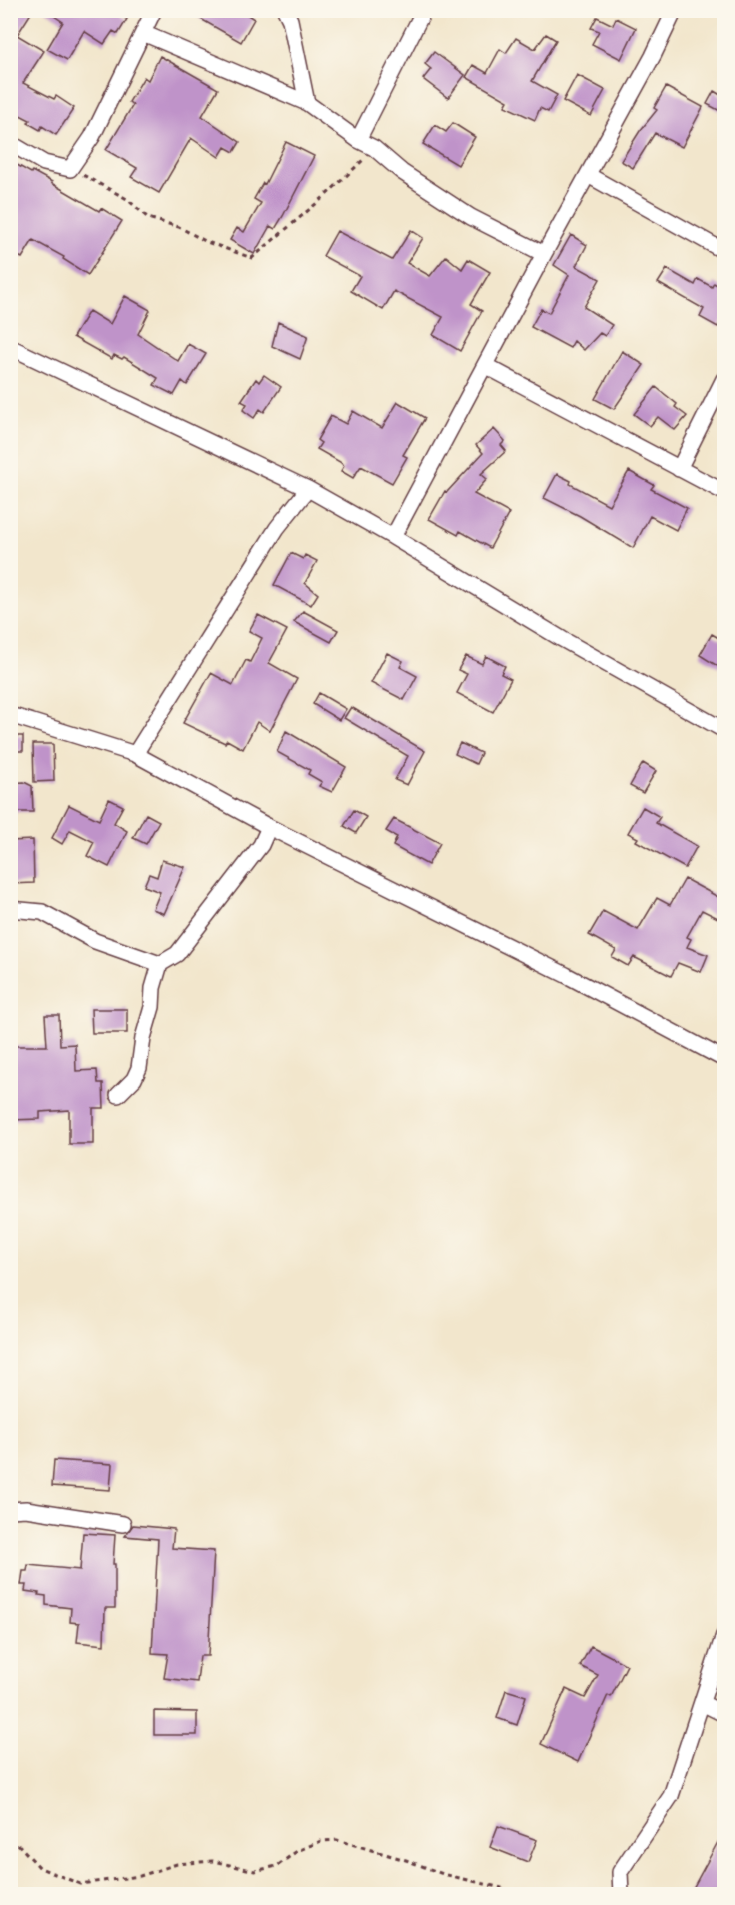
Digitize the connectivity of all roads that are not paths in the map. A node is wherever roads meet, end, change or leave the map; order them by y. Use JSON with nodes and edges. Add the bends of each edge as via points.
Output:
{"nodes":[{"id":1,"x":154,"y":10,"type":"edge"},
{"id":2,"x":285,"y":10,"type":"edge"},
{"id":3,"x":424,"y":10,"type":"edge"},
{"id":4,"x":675,"y":10,"type":"edge"},
{"id":5,"x":142,"y":33,"type":"junction"},
{"id":6,"x":307,"y":103,"type":"junction"},
{"id":7,"x":358,"y":140,"type":"junction"},
{"id":8,"x":10,"y":143,"type":"edge"},
{"id":9,"x":588,"y":175,"type":"junction"},
{"id":10,"x":724,"y":251,"type":"edge"},
{"id":11,"x":544,"y":254,"type":"junction"},
{"id":12,"x":10,"y":347,"type":"edge"},
{"id":13,"x":486,"y":366,"type":"junction"},
{"id":14,"x":724,"y":379,"type":"edge"},
{"id":15,"x":680,"y":469,"type":"junction"},
{"id":16,"x":308,"y":489,"type":"junction"},
{"id":17,"x":724,"y":492,"type":"edge"},
{"id":18,"x":393,"y":537,"type":"junction"},
{"id":19,"x":10,"y":715,"type":"edge"},
{"id":20,"x":724,"y":730,"type":"edge"},
{"id":21,"x":135,"y":754,"type":"junction"},
{"id":22,"x":269,"y":827,"type":"junction"},
{"id":23,"x":10,"y":909,"type":"edge"},
{"id":24,"x":160,"y":964,"type":"junction"},
{"id":25,"x":724,"y":1059,"type":"edge"},
{"id":26,"x":118,"y":1095,"type":"dead end"},
{"id":27,"x":10,"y":1509,"type":"edge"},
{"id":28,"x":123,"y":1524,"type":"dead end"},
{"id":29,"x":724,"y":1635,"type":"edge"},
{"id":30,"x":702,"y":1703,"type":"junction"},
{"id":31,"x":724,"y":1714,"type":"edge"},
{"id":32,"x":621,"y":1894,"type":"edge"}],
"edges":[{"from":1,"to":5,"type":"street"},
{"from":2,"to":6,"type":"street"},
{"from":3,"to":7,"type":"street"},
{"from":4,"to":9,"type":"street"},
{"from":5,"to":6,"type":"street"},
{"from":5,"to":8,"type":"street","via":[[92,137],[70,169],[44,163]]},
{"from":6,"to":7,"type":"street"},
{"from":7,"to":11,"type":"street","via":[[471,217]]},
{"from":9,"to":10,"type":"street"},
{"from":9,"to":11,"type":"street"},
{"from":11,"to":13,"type":"street"},
{"from":12,"to":16,"type":"street"},
{"from":13,"to":15,"type":"street"},
{"from":13,"to":18,"type":"street"},
{"from":14,"to":15,"type":"street"},
{"from":15,"to":17,"type":"street"},
{"from":16,"to":18,"type":"street"},
{"from":16,"to":21,"type":"street","via":[[277,528]]},
{"from":18,"to":20,"type":"street"},
{"from":19,"to":21,"type":"street"},
{"from":21,"to":22,"type":"street"},
{"from":22,"to":24,"type":"street","via":[[261,845],[177,954]]},
{"from":22,"to":25,"type":"street","via":[[566,975]]},
{"from":23,"to":24,"type":"street","via":[[42,912],[95,941]]},
{"from":24,"to":26,"type":"street","via":[[139,1068]]},
{"from":27,"to":28,"type":"street"},
{"from":29,"to":30,"type":"street"},
{"from":30,"to":31,"type":"street"},
{"from":30,"to":32,"type":"street","via":[[671,1796],[620,1872]]}]}
